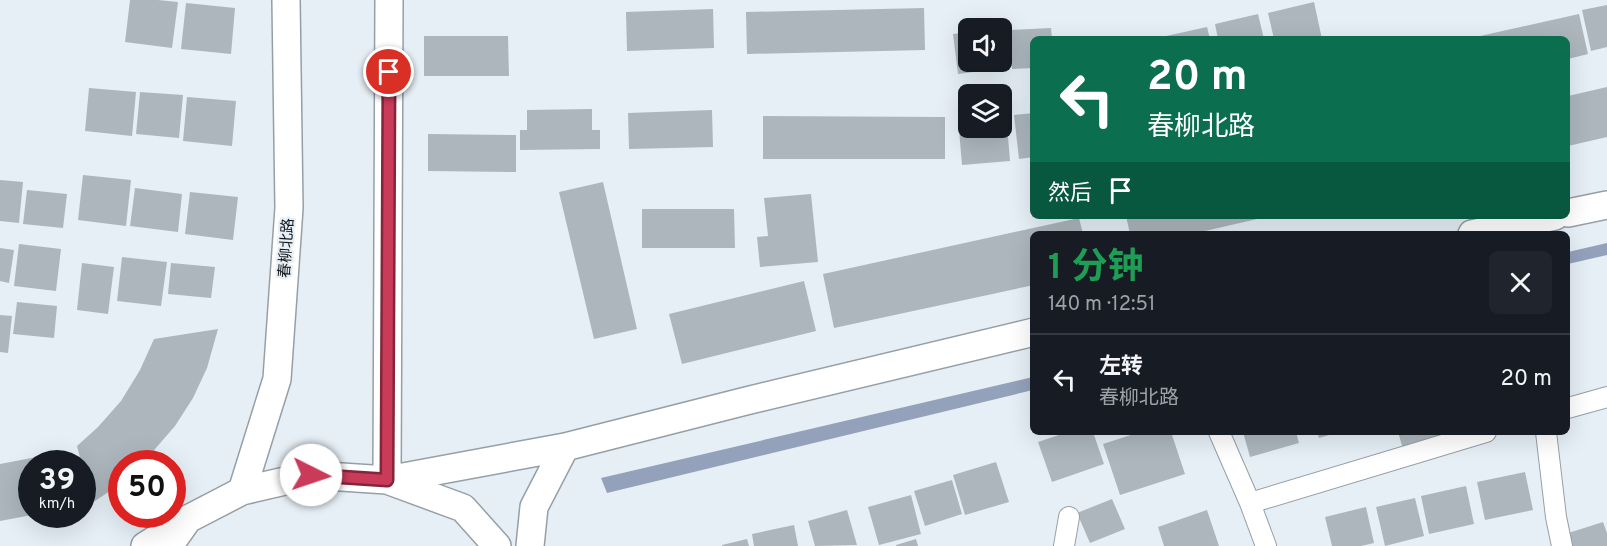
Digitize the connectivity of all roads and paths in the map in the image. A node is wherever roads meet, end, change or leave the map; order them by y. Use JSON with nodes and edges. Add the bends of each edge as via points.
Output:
{"nodes":[{"id":1,"x":286,"y":0,"type":"edge"},
{"id":2,"x":390,"y":0,"type":"edge"},
{"id":3,"x":1607,"y":205,"type":"edge"},
{"id":4,"x":1570,"y":213,"type":"edge"},
{"id":5,"x":1541,"y":219,"type":"edge"},
{"id":6,"x":1486,"y":231,"type":"edge"},
{"id":7,"x":1030,"y":333,"type":"edge"},
{"id":8,"x":1607,"y":398,"type":"edge"},
{"id":9,"x":1570,"y":407,"type":"edge"},
{"id":10,"x":1220,"y":435,"type":"edge"},
{"id":11,"x":1476,"y":435,"type":"edge"},
{"id":12,"x":1546,"y":435,"type":"edge"},
{"id":13,"x":565,"y":447,"type":"junction"},
{"id":14,"x":387,"y":480,"type":"junction"},
{"id":15,"x":242,"y":491,"type":"junction"},
{"id":16,"x":1250,"y":503,"type":"junction"},
{"id":17,"x":1069,"y":517,"type":"dead end"},
{"id":18,"x":188,"y":519,"type":"junction"},
{"id":19,"x":145,"y":546,"type":"edge"},
{"id":20,"x":169,"y":546,"type":"edge"},
{"id":21,"x":497,"y":546,"type":"edge"},
{"id":22,"x":530,"y":546,"type":"edge"},
{"id":23,"x":1064,"y":546,"type":"edge"},
{"id":24,"x":1266,"y":546,"type":"edge"},
{"id":25,"x":1563,"y":546,"type":"edge"}],
"edges":[{"from":1,"to":15,"type":"street","name":"春柳北路","via":[[289,208],[277,379]]},
{"from":2,"to":14,"type":"street"},
{"from":3,"to":4,"type":"street"},
{"from":5,"to":6,"type":"street"},
{"from":7,"to":13,"type":"street"},
{"from":8,"to":9,"type":"street"},
{"from":10,"to":16,"type":"street"},
{"from":11,"to":16,"type":"street"},
{"from":12,"to":25,"type":"street"},
{"from":13,"to":14,"type":"street"},
{"from":13,"to":22,"type":"street","via":[[534,507]]},
{"from":14,"to":15,"type":"street","via":[[311,475]]},
{"from":14,"to":21,"type":"street","via":[[463,508]]},
{"from":15,"to":18,"type":"street"},
{"from":16,"to":24,"type":"street"},
{"from":17,"to":23,"type":"street"},
{"from":18,"to":19,"type":"street"},
{"from":18,"to":20,"type":"street"}]}
